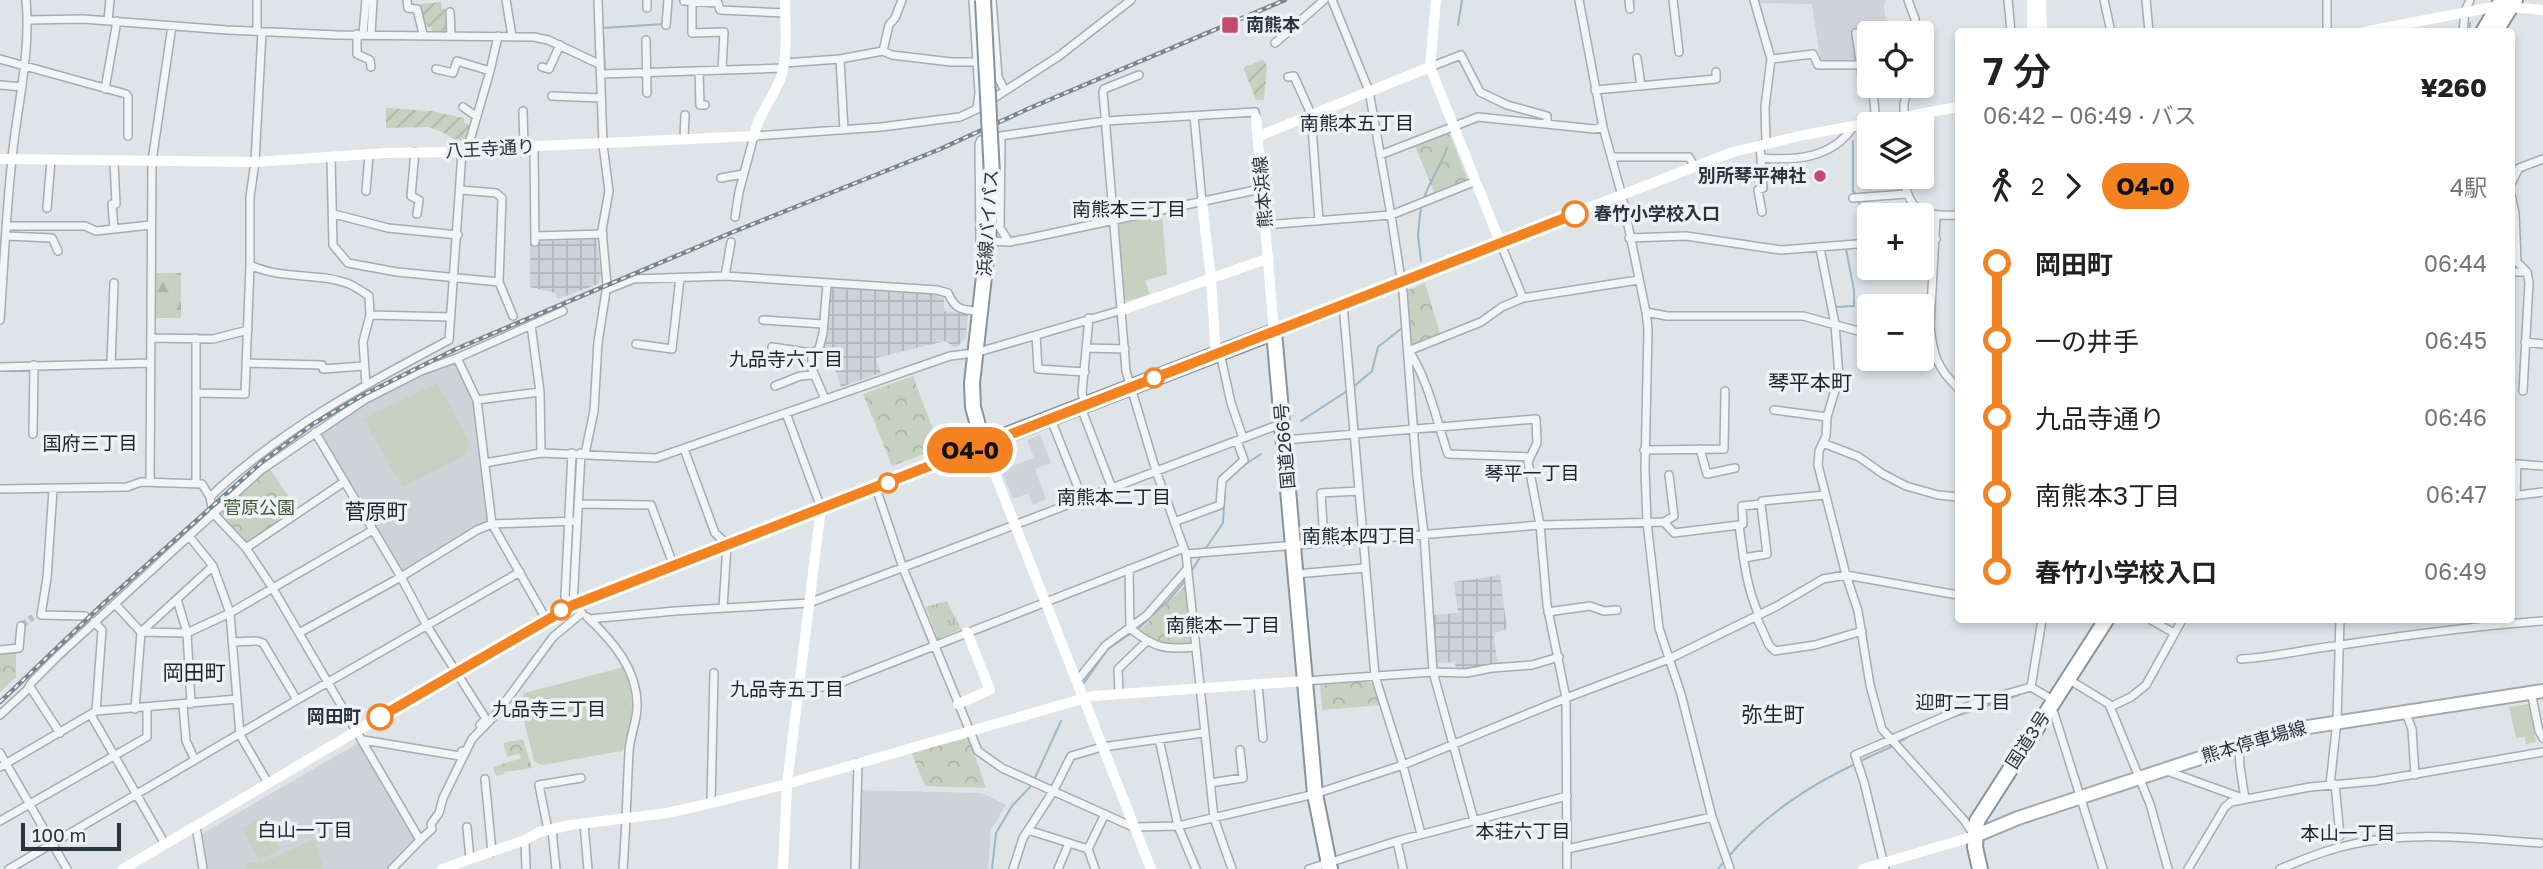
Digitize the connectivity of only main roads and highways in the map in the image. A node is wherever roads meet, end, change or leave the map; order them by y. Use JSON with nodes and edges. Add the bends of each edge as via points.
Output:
{"nodes":[{"id":1,"x":983,"y":0,"type":"edge"},
{"id":2,"x":2507,"y":3,"type":"edge"},
{"id":3,"x":2486,"y":28,"type":"edge"},
{"id":4,"x":2497,"y":28,"type":"edge"},
{"id":5,"x":1050,"y":417,"type":"joint"},
{"id":6,"x":2104,"y":623,"type":"edge"},
{"id":7,"x":2537,"y":691,"type":"edge"},
{"id":8,"x":1979,"y":834,"type":"junction"},
{"id":9,"x":1329,"y":865,"type":"edge"},
{"id":10,"x":1980,"y":869,"type":"edge"},
{"id":11,"x":1990,"y":869,"type":"edge"}],
"edges":[{"from":1,"to":5,"type":"highway","name":"浜線バイパス","bridge":true,"via":[[992,175],[973,408],[983,444]]},
{"from":2,"to":3,"type":"highway"},
{"from":2,"to":4,"type":"highway"},
{"from":5,"to":9,"type":"highway","name":"国道266号","via":[[1274,332],[1315,794]]},
{"from":6,"to":8,"type":"highway","name":"国道3号"},
{"from":7,"to":8,"type":"main road","name":"熊本停車場線","via":[[2281,731]]},
{"from":8,"to":10,"type":"highway"},
{"from":8,"to":11,"type":"highway"}]}
